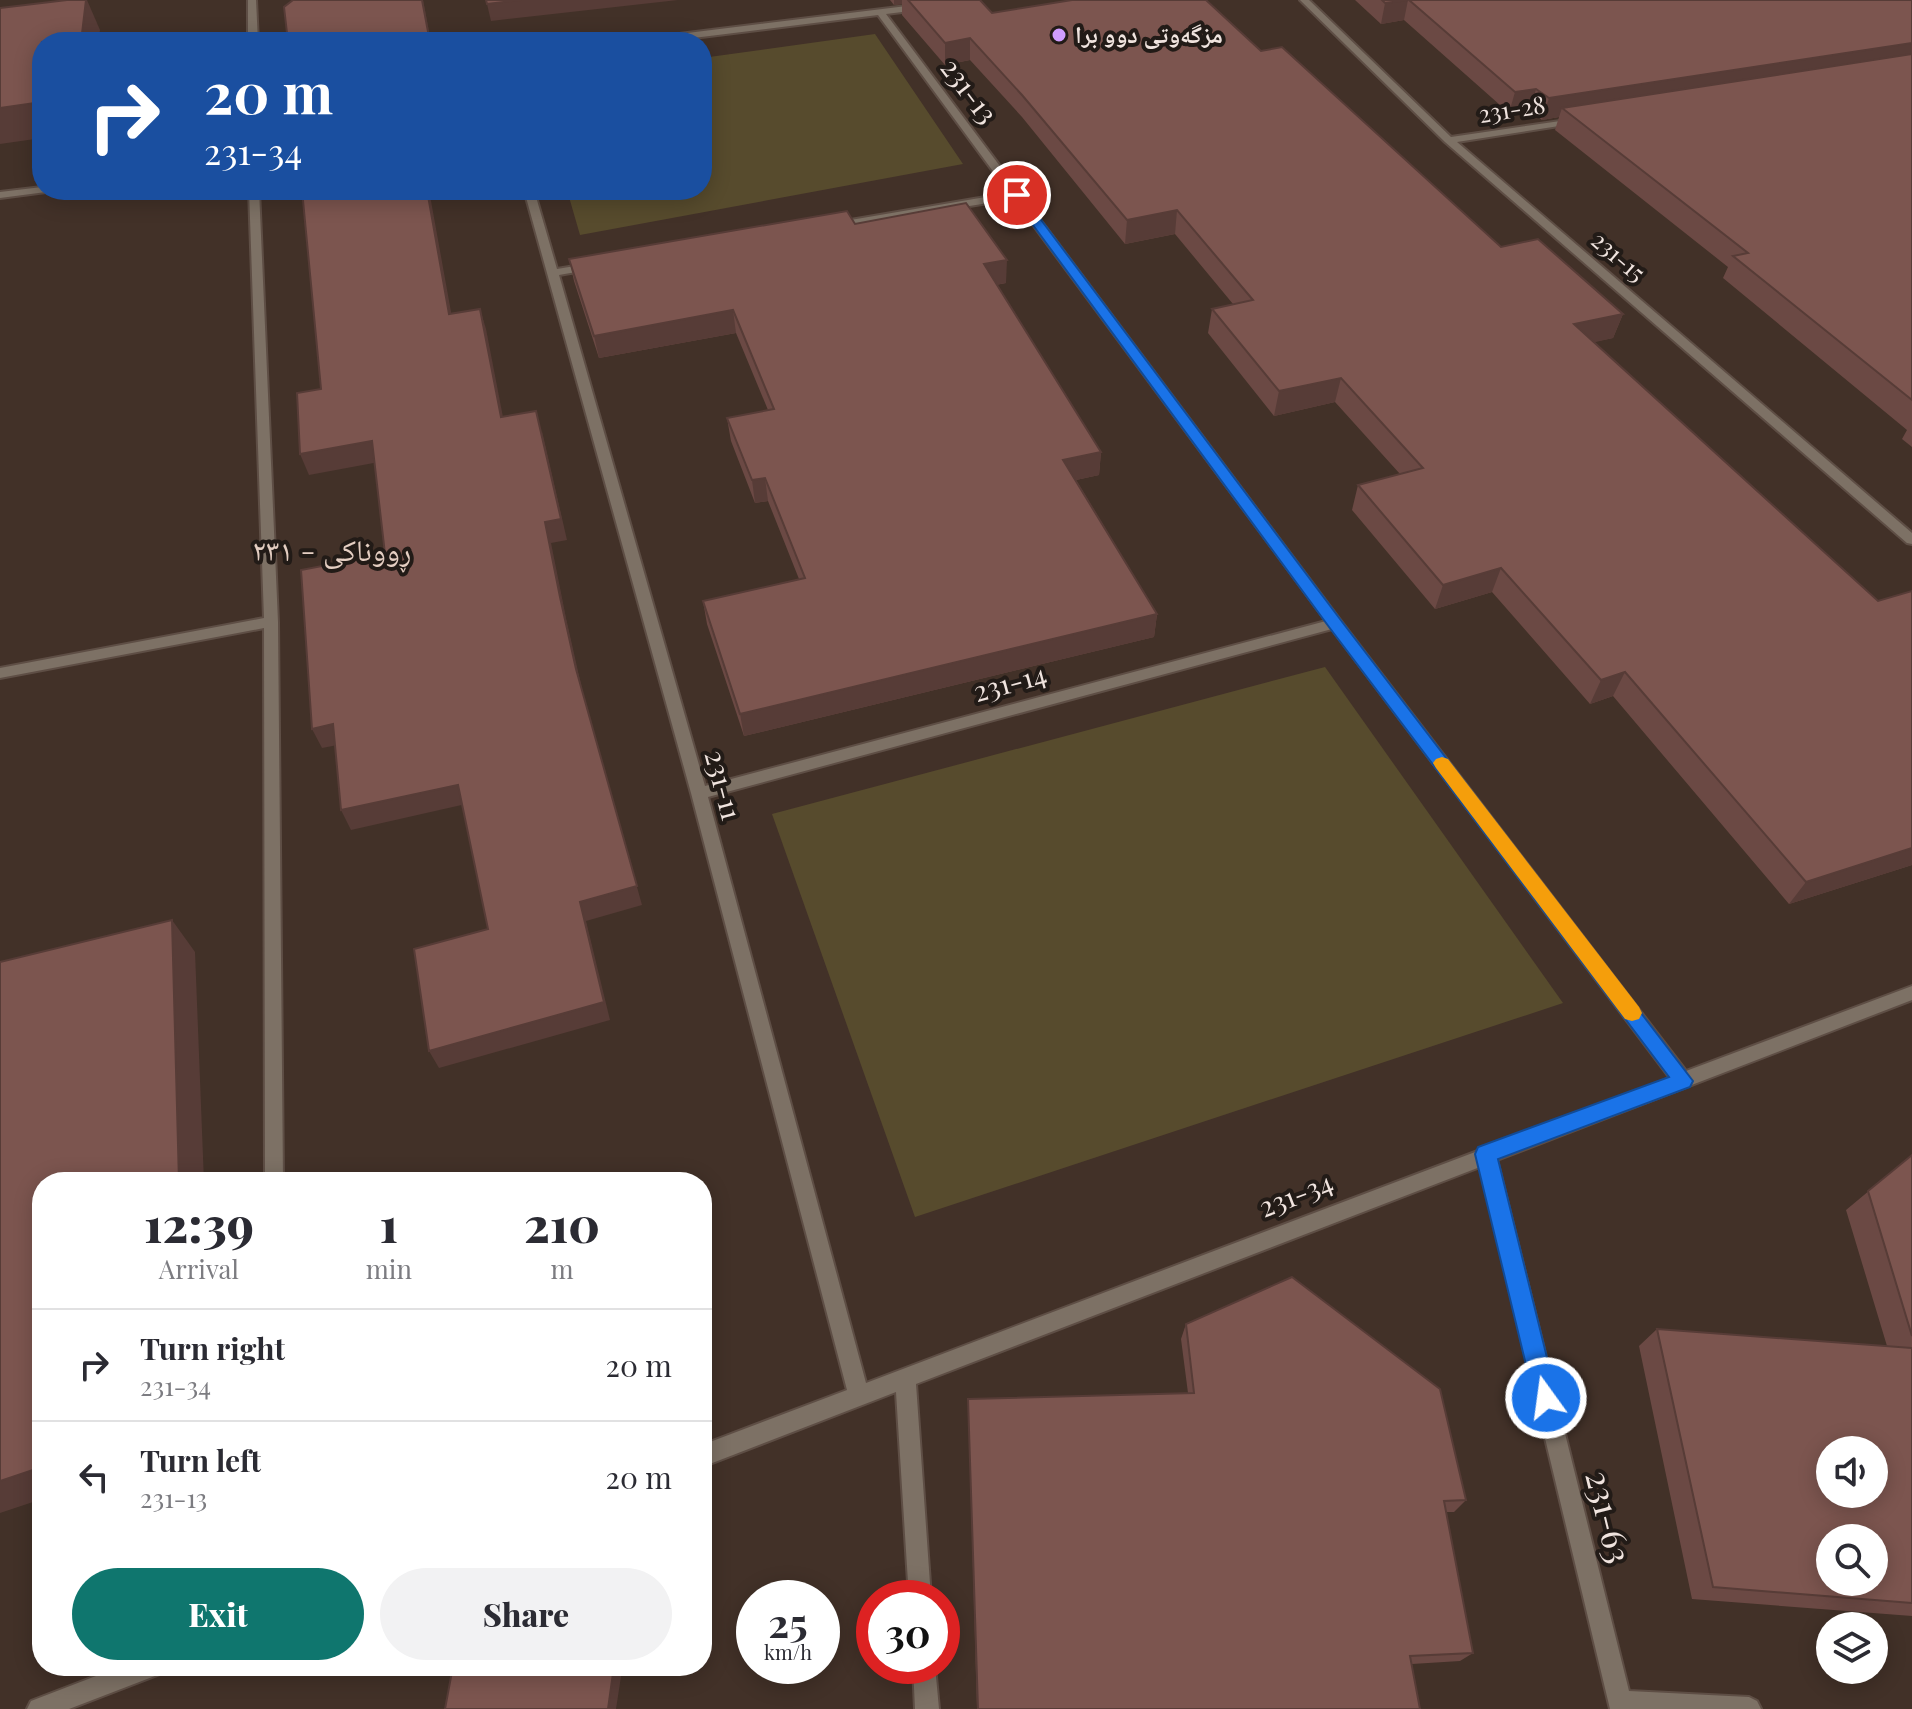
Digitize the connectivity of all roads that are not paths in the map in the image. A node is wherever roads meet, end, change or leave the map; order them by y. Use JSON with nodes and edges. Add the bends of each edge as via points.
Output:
{"nodes":[{"id":1,"x":252,"y":0,"type":"edge"},
{"id":2,"x":1304,"y":0,"type":"edge"},
{"id":3,"x":937,"y":5,"type":"edge"},
{"id":4,"x":880,"y":12,"type":"junction"},
{"id":5,"x":253,"y":32,"type":"edge"},
{"id":6,"x":712,"y":33,"type":"edge"},
{"id":7,"x":1588,"y":119,"type":"edge"},
{"id":8,"x":1449,"y":140,"type":"junction"},
{"id":9,"x":32,"y":191,"type":"edge"},
{"id":10,"x":0,"y":195,"type":"edge"},
{"id":11,"x":1017,"y":195,"type":"junction"},
{"id":12,"x":254,"y":200,"type":"edge"},
{"id":13,"x":532,"y":200,"type":"edge"},
{"id":14,"x":815,"y":229,"type":"edge"},
{"id":15,"x":613,"y":262,"type":"edge"},
{"id":16,"x":551,"y":273,"type":"junction"},
{"id":17,"x":1912,"y":540,"type":"edge"},
{"id":18,"x":271,"y":622,"type":"junction"},
{"id":19,"x":1335,"y":623,"type":"junction"},
{"id":20,"x":0,"y":673,"type":"edge"},
{"id":21,"x":699,"y":793,"type":"junction"},
{"id":22,"x":1912,"y":993,"type":"edge"},
{"id":23,"x":1683,"y":1081,"type":"junction"},
{"id":24,"x":1486,"y":1154,"type":"junction"},
{"id":25,"x":274,"y":1172,"type":"edge"},
{"id":26,"x":905,"y":1378,"type":"junction"},
{"id":27,"x":859,"y":1395,"type":"junction"},
{"id":28,"x":712,"y":1452,"type":"edge"},
{"id":29,"x":919,"y":1580,"type":"edge"},
{"id":30,"x":126,"y":1676,"type":"edge"},
{"id":31,"x":925,"y":1684,"type":"edge"},
{"id":32,"x":1621,"y":1706,"type":"edge"},
{"id":33,"x":39,"y":1709,"type":"edge"},
{"id":34,"x":927,"y":1709,"type":"edge"},
{"id":35,"x":1749,"y":1709,"type":"edge"}],
"edges":[{"from":1,"to":5,"type":"street"},
{"from":2,"to":8,"type":"street","name":"231-15"},
{"from":3,"to":4,"type":"street"},
{"from":4,"to":6,"type":"street"},
{"from":4,"to":11,"type":"street","name":"231-13"},
{"from":7,"to":8,"type":"street","name":"231-28"},
{"from":8,"to":17,"type":"street","name":"231-15"},
{"from":9,"to":10,"type":"street"},
{"from":11,"to":14,"type":"street"},
{"from":11,"to":19,"type":"street","name":"231-13"},
{"from":12,"to":18,"type":"street"},
{"from":13,"to":16,"type":"street","name":"231-11"},
{"from":15,"to":16,"type":"street"},
{"from":16,"to":21,"type":"street","name":"231-11"},
{"from":18,"to":20,"type":"street"},
{"from":18,"to":25,"type":"street"},
{"from":19,"to":21,"type":"street","name":"231-14"},
{"from":19,"to":23,"type":"street","name":"231-13"},
{"from":21,"to":27,"type":"street","name":"231-11"},
{"from":22,"to":23,"type":"street","name":"231-34"},
{"from":23,"to":24,"type":"street","name":"231-34"},
{"from":24,"to":26,"type":"street","name":"231-34"},
{"from":24,"to":32,"type":"street","name":"231-63"},
{"from":26,"to":27,"type":"street","name":"231-34"},
{"from":26,"to":29,"type":"street"},
{"from":27,"to":28,"type":"street","name":"231-34"},
{"from":30,"to":33,"type":"street"},
{"from":31,"to":34,"type":"street"},
{"from":32,"to":35,"type":"street"}]}
